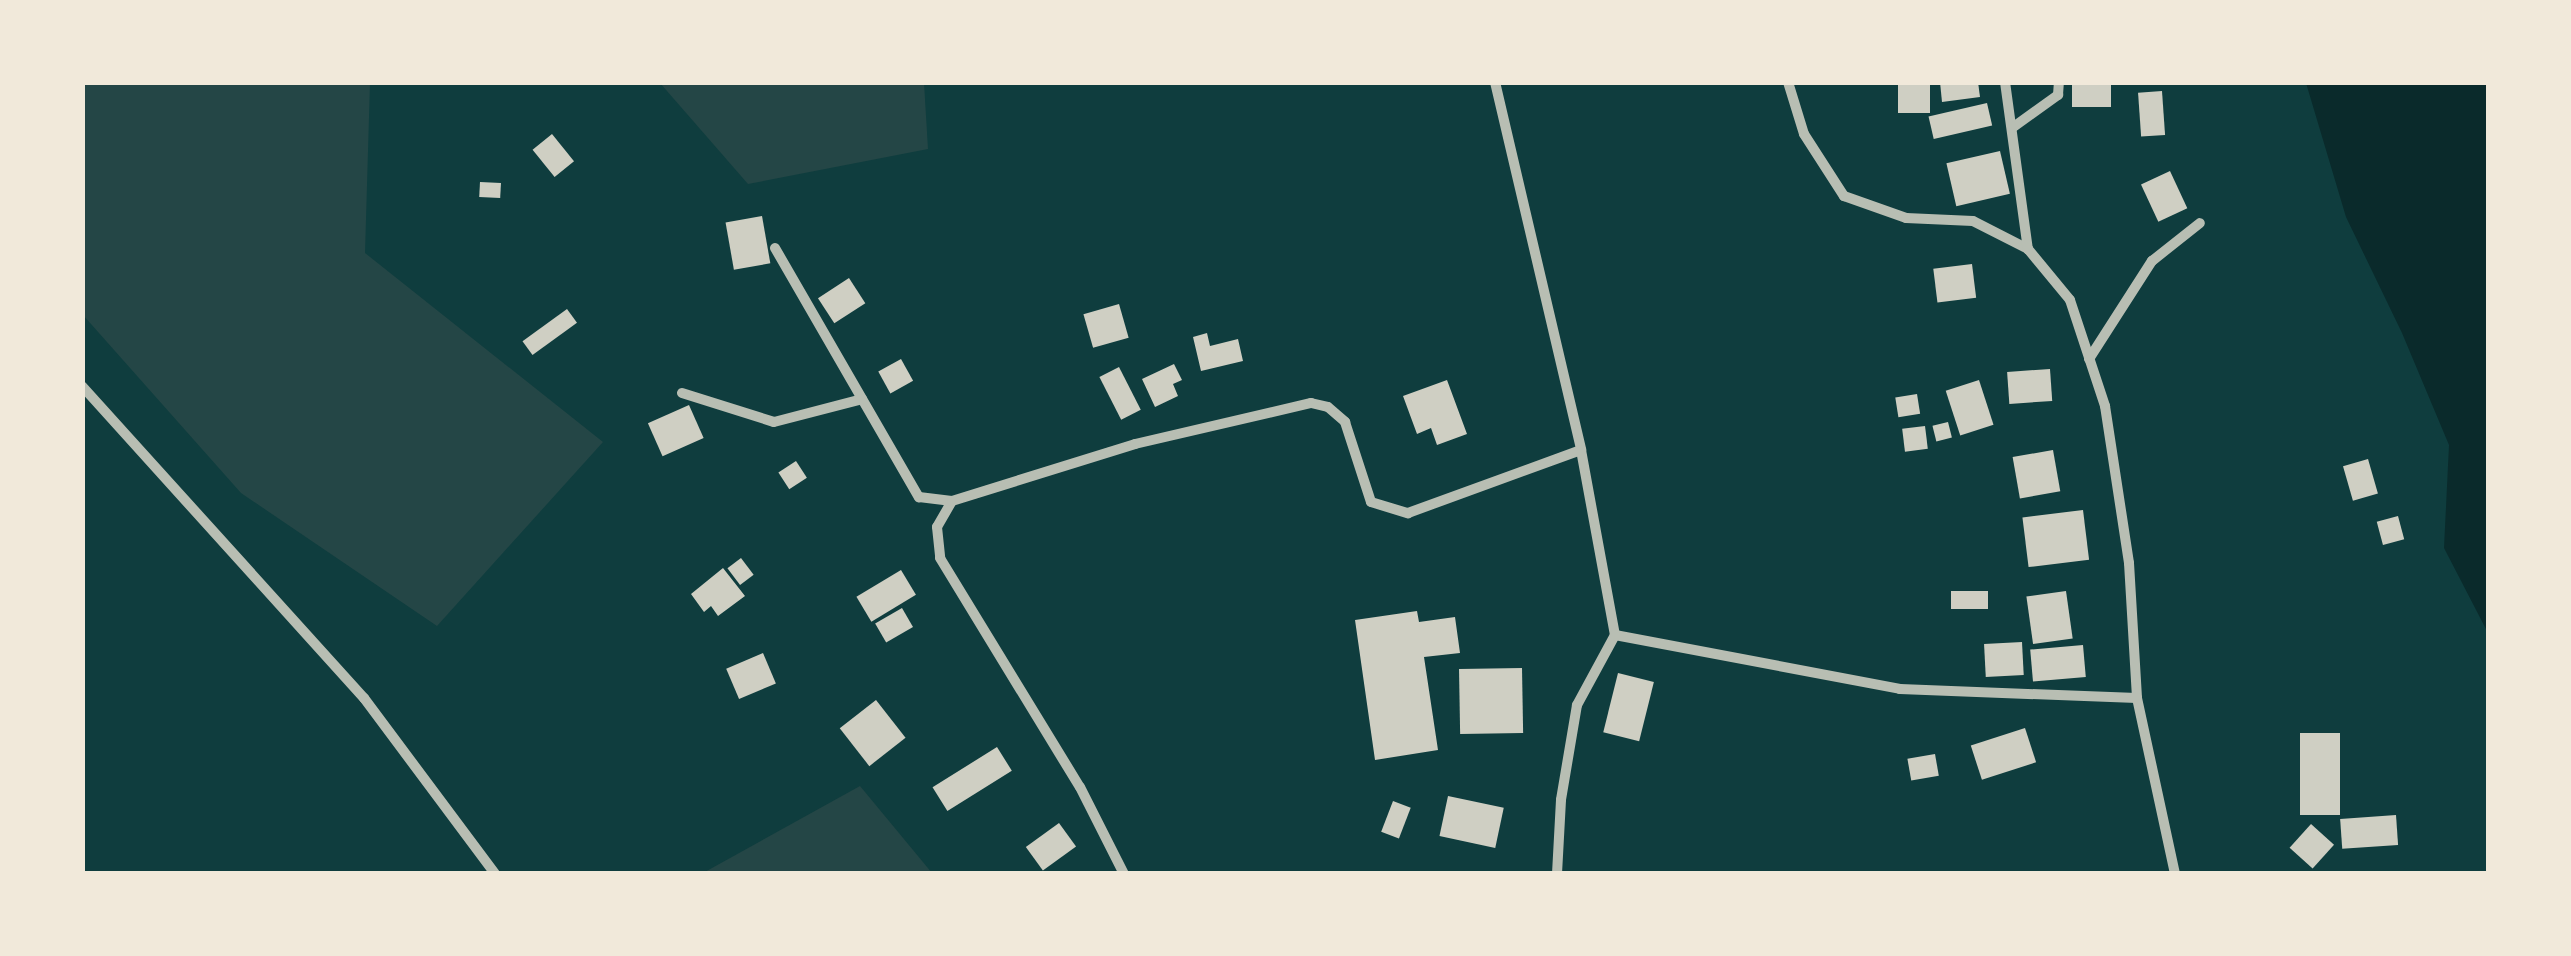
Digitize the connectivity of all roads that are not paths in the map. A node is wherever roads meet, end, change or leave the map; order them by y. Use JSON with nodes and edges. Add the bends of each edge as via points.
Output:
{"nodes":[{"id":1,"x":1495,"y":82,"type":"edge"},
{"id":2,"x":1788,"y":82,"type":"edge"},
{"id":3,"x":2005,"y":82,"type":"edge"},
{"id":4,"x":2059,"y":82,"type":"edge"},
{"id":5,"x":2012,"y":128,"type":"junction"},
{"id":6,"x":2200,"y":223,"type":"dead end"},
{"id":7,"x":775,"y":248,"type":"dead end"},
{"id":8,"x":2028,"y":249,"type":"junction"},
{"id":9,"x":2089,"y":359,"type":"junction"},
{"id":10,"x":82,"y":386,"type":"edge"},
{"id":11,"x":682,"y":393,"type":"dead end"},
{"id":12,"x":862,"y":399,"type":"junction"},
{"id":13,"x":1581,"y":450,"type":"junction"},
{"id":14,"x":952,"y":501,"type":"junction"},
{"id":15,"x":1615,"y":635,"type":"junction"},
{"id":16,"x":2137,"y":698,"type":"junction"},
{"id":17,"x":495,"y":874,"type":"edge"},
{"id":18,"x":1124,"y":874,"type":"edge"},
{"id":19,"x":1557,"y":874,"type":"edge"},
{"id":20,"x":2176,"y":874,"type":"edge"}],
"edges":[{"from":1,"to":13,"type":"street"},
{"from":2,"to":8,"type":"street","via":[[1804,134],[1844,196],[1906,218],[1973,221]]},
{"from":3,"to":5,"type":"street"},
{"from":4,"to":5,"type":"street","via":[[2058,94]]},
{"from":5,"to":8,"type":"street"},
{"from":6,"to":9,"type":"street","via":[[2152,261]]},
{"from":7,"to":12,"type":"street"},
{"from":8,"to":9,"type":"street","via":[[2070,300]]},
{"from":9,"to":16,"type":"street","via":[[2105,406],[2129,563]]},
{"from":10,"to":17,"type":"street","via":[[364,698]]},
{"from":11,"to":12,"type":"street","via":[[774,422]]},
{"from":12,"to":14,"type":"street","via":[[919,497]]},
{"from":13,"to":14,"type":"street","via":[[1408,513],[1371,502],[1345,422],[1328,406],[1310,403],[1135,444]]},
{"from":13,"to":15,"type":"street"},
{"from":14,"to":18,"type":"street","via":[[936,527],[940,558],[1080,787]]},
{"from":15,"to":16,"type":"street","via":[[1900,690]]},
{"from":15,"to":19,"type":"street","via":[[1577,705]]},
{"from":16,"to":20,"type":"street"}]}
